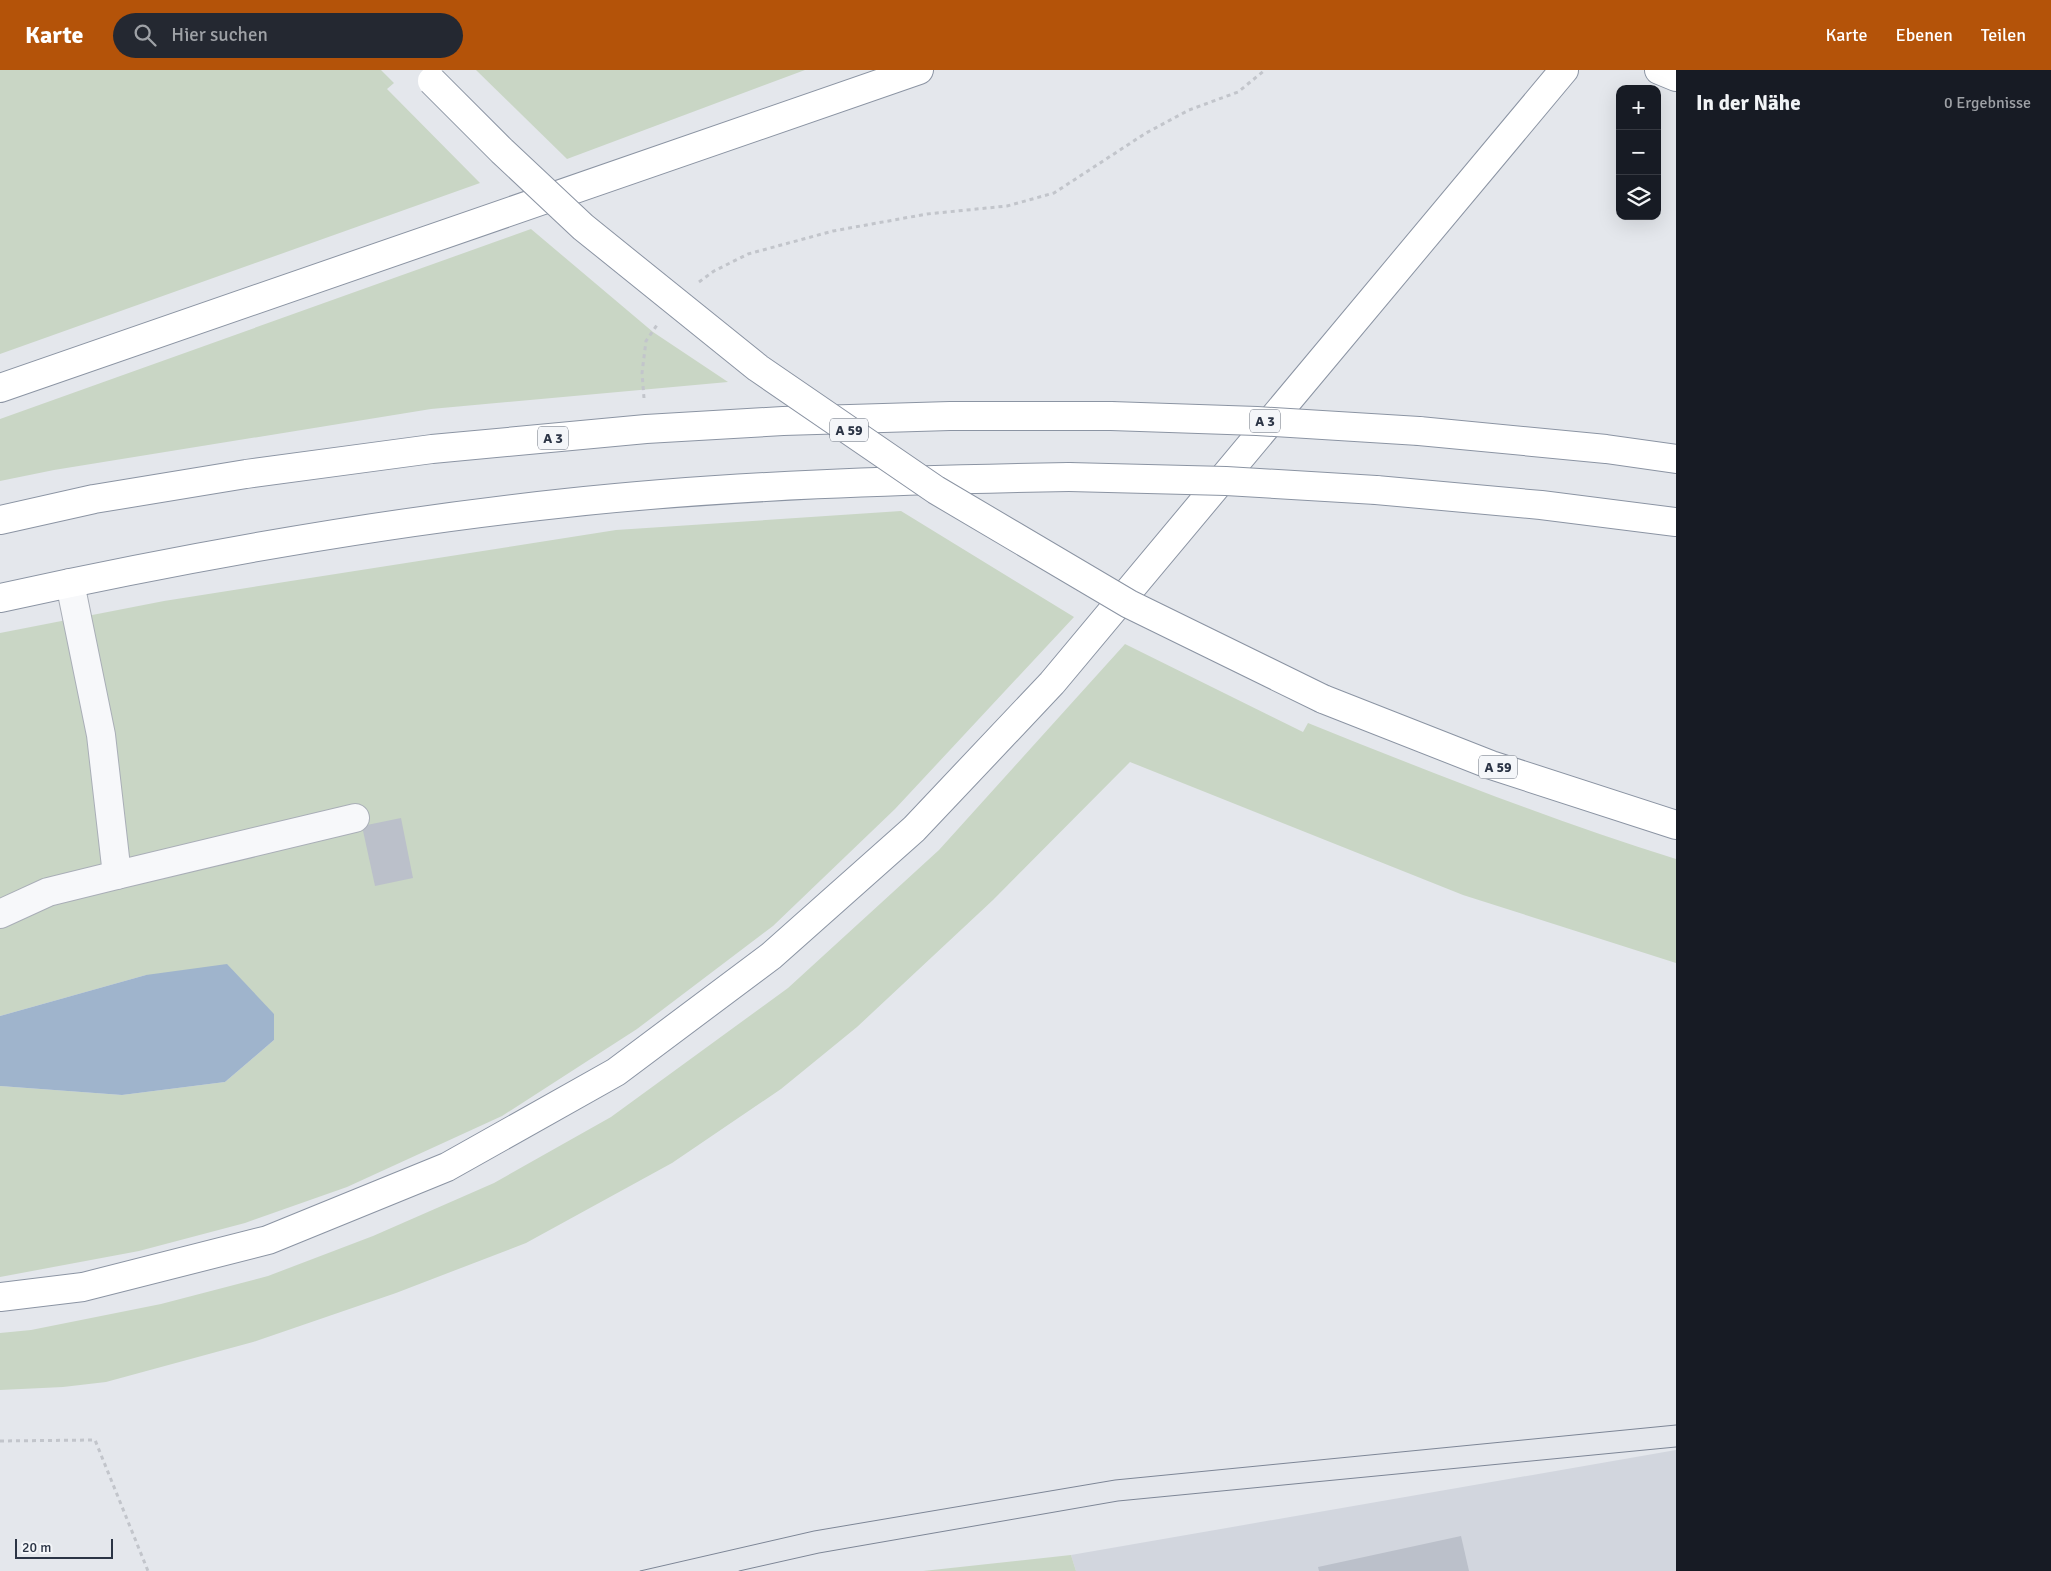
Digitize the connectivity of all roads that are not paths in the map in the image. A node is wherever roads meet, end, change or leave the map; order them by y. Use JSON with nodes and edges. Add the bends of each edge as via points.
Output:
{"nodes":[{"id":1,"x":919,"y":70,"type":"edge"},
{"id":2,"x":1564,"y":70,"type":"edge"},
{"id":3,"x":1660,"y":70,"type":"edge"},
{"id":4,"x":427,"y":75,"type":"edge"},
{"id":5,"x":1676,"y":77,"type":"edge"},
{"id":6,"x":0,"y":388,"type":"edge"},
{"id":7,"x":1676,"y":459,"type":"edge"},
{"id":8,"x":0,"y":520,"type":"edge"},
{"id":9,"x":1676,"y":522,"type":"edge"},
{"id":10,"x":70,"y":583,"type":"junction"},
{"id":11,"x":0,"y":598,"type":"edge"},
{"id":12,"x":355,"y":818,"type":"dead end"},
{"id":13,"x":1676,"y":825,"type":"edge"},
{"id":14,"x":117,"y":875,"type":"junction"},
{"id":15,"x":0,"y":914,"type":"edge"},
{"id":16,"x":0,"y":1297,"type":"edge"}],
"edges":[{"from":1,"to":6,"type":"highway"},
{"from":2,"to":16,"type":"highway","via":[[1052,683],[914,829],[771,956],[616,1072],[447,1167],[268,1240],[82,1287]]},
{"from":3,"to":5,"type":"highway"},
{"from":4,"to":13,"type":"highway","number":"A 59","bridge":true,"via":[[583,227],[758,368],[936,490],[1129,604],[1323,699],[1491,765]]},
{"from":7,"to":8,"type":"highway","number":"A 3","bridge":true,"via":[[1418,431],[1257,421],[1111,416],[940,416],[783,421],[646,429],[432,449],[246,474],[94,499]]},
{"from":9,"to":10,"type":"highway","bridge":true,"via":[[1541,505],[1226,481],[1069,477],[862,482],[734,488],[567,503],[381,526],[235,550]]},
{"from":10,"to":11,"type":"highway"},
{"from":10,"to":14,"type":"lane","via":[[101,735]]},
{"from":12,"to":14,"type":"lane"},
{"from":14,"to":15,"type":"lane","via":[[48,892]]}]}
